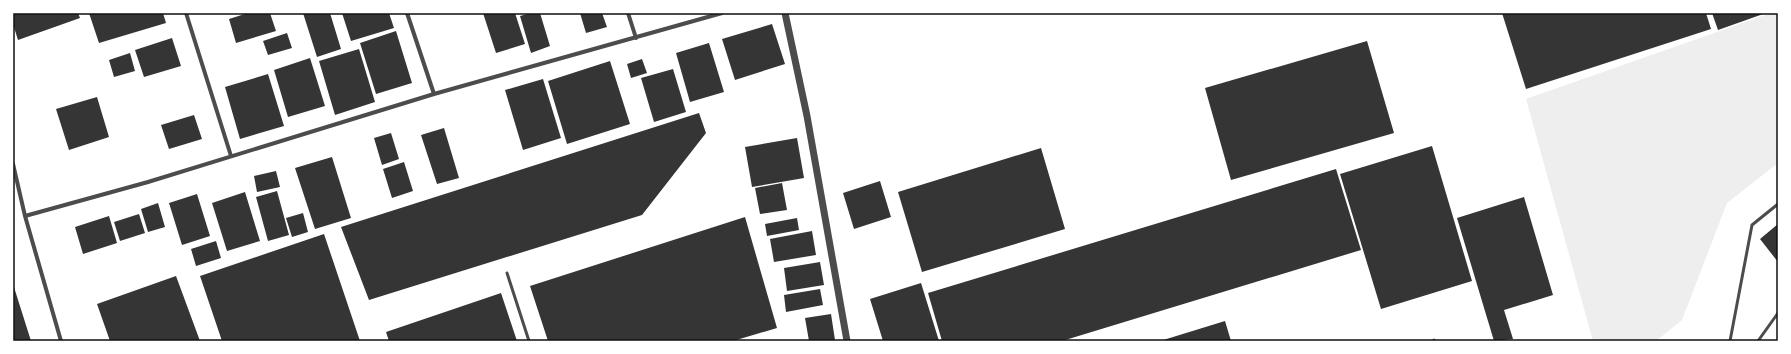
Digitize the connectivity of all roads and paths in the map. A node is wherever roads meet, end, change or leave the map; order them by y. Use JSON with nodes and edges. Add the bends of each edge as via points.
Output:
{"nodes":[{"id":1,"x":186,"y":13,"type":"edge"},
{"id":2,"x":407,"y":13,"type":"edge"},
{"id":3,"x":628,"y":13,"type":"edge"},
{"id":4,"x":722,"y":13,"type":"edge"},
{"id":5,"x":785,"y":13,"type":"edge"},
{"id":6,"x":636,"y":38,"type":"junction"},
{"id":7,"x":434,"y":94,"type":"junction"},
{"id":8,"x":231,"y":156,"type":"junction"},
{"id":9,"x":13,"y":164,"type":"edge"},
{"id":10,"x":1778,"y":204,"type":"edge"},
{"id":11,"x":25,"y":216,"type":"junction"},
{"id":12,"x":508,"y":273,"type":"dead end"},
{"id":13,"x":1778,"y":313,"type":"edge"},
{"id":14,"x":61,"y":341,"type":"edge"},
{"id":15,"x":529,"y":341,"type":"edge"},
{"id":16,"x":847,"y":341,"type":"edge"},
{"id":17,"x":1730,"y":341,"type":"edge"},
{"id":18,"x":1758,"y":341,"type":"edge"}],
"edges":[{"from":1,"to":8,"type":"street"},
{"from":2,"to":7,"type":"street"},
{"from":3,"to":6,"type":"street"},
{"from":4,"to":6,"type":"street"},
{"from":5,"to":16,"type":"street","via":[[807,116]]},
{"from":6,"to":7,"type":"street"},
{"from":7,"to":8,"type":"street"},
{"from":8,"to":11,"type":"street"},
{"from":9,"to":11,"type":"street"},
{"from":10,"to":17,"type":"lane","via":[[1752,225]]},
{"from":11,"to":14,"type":"street"},
{"from":12,"to":15,"type":"lane"},
{"from":13,"to":18,"type":"lane"}]}
